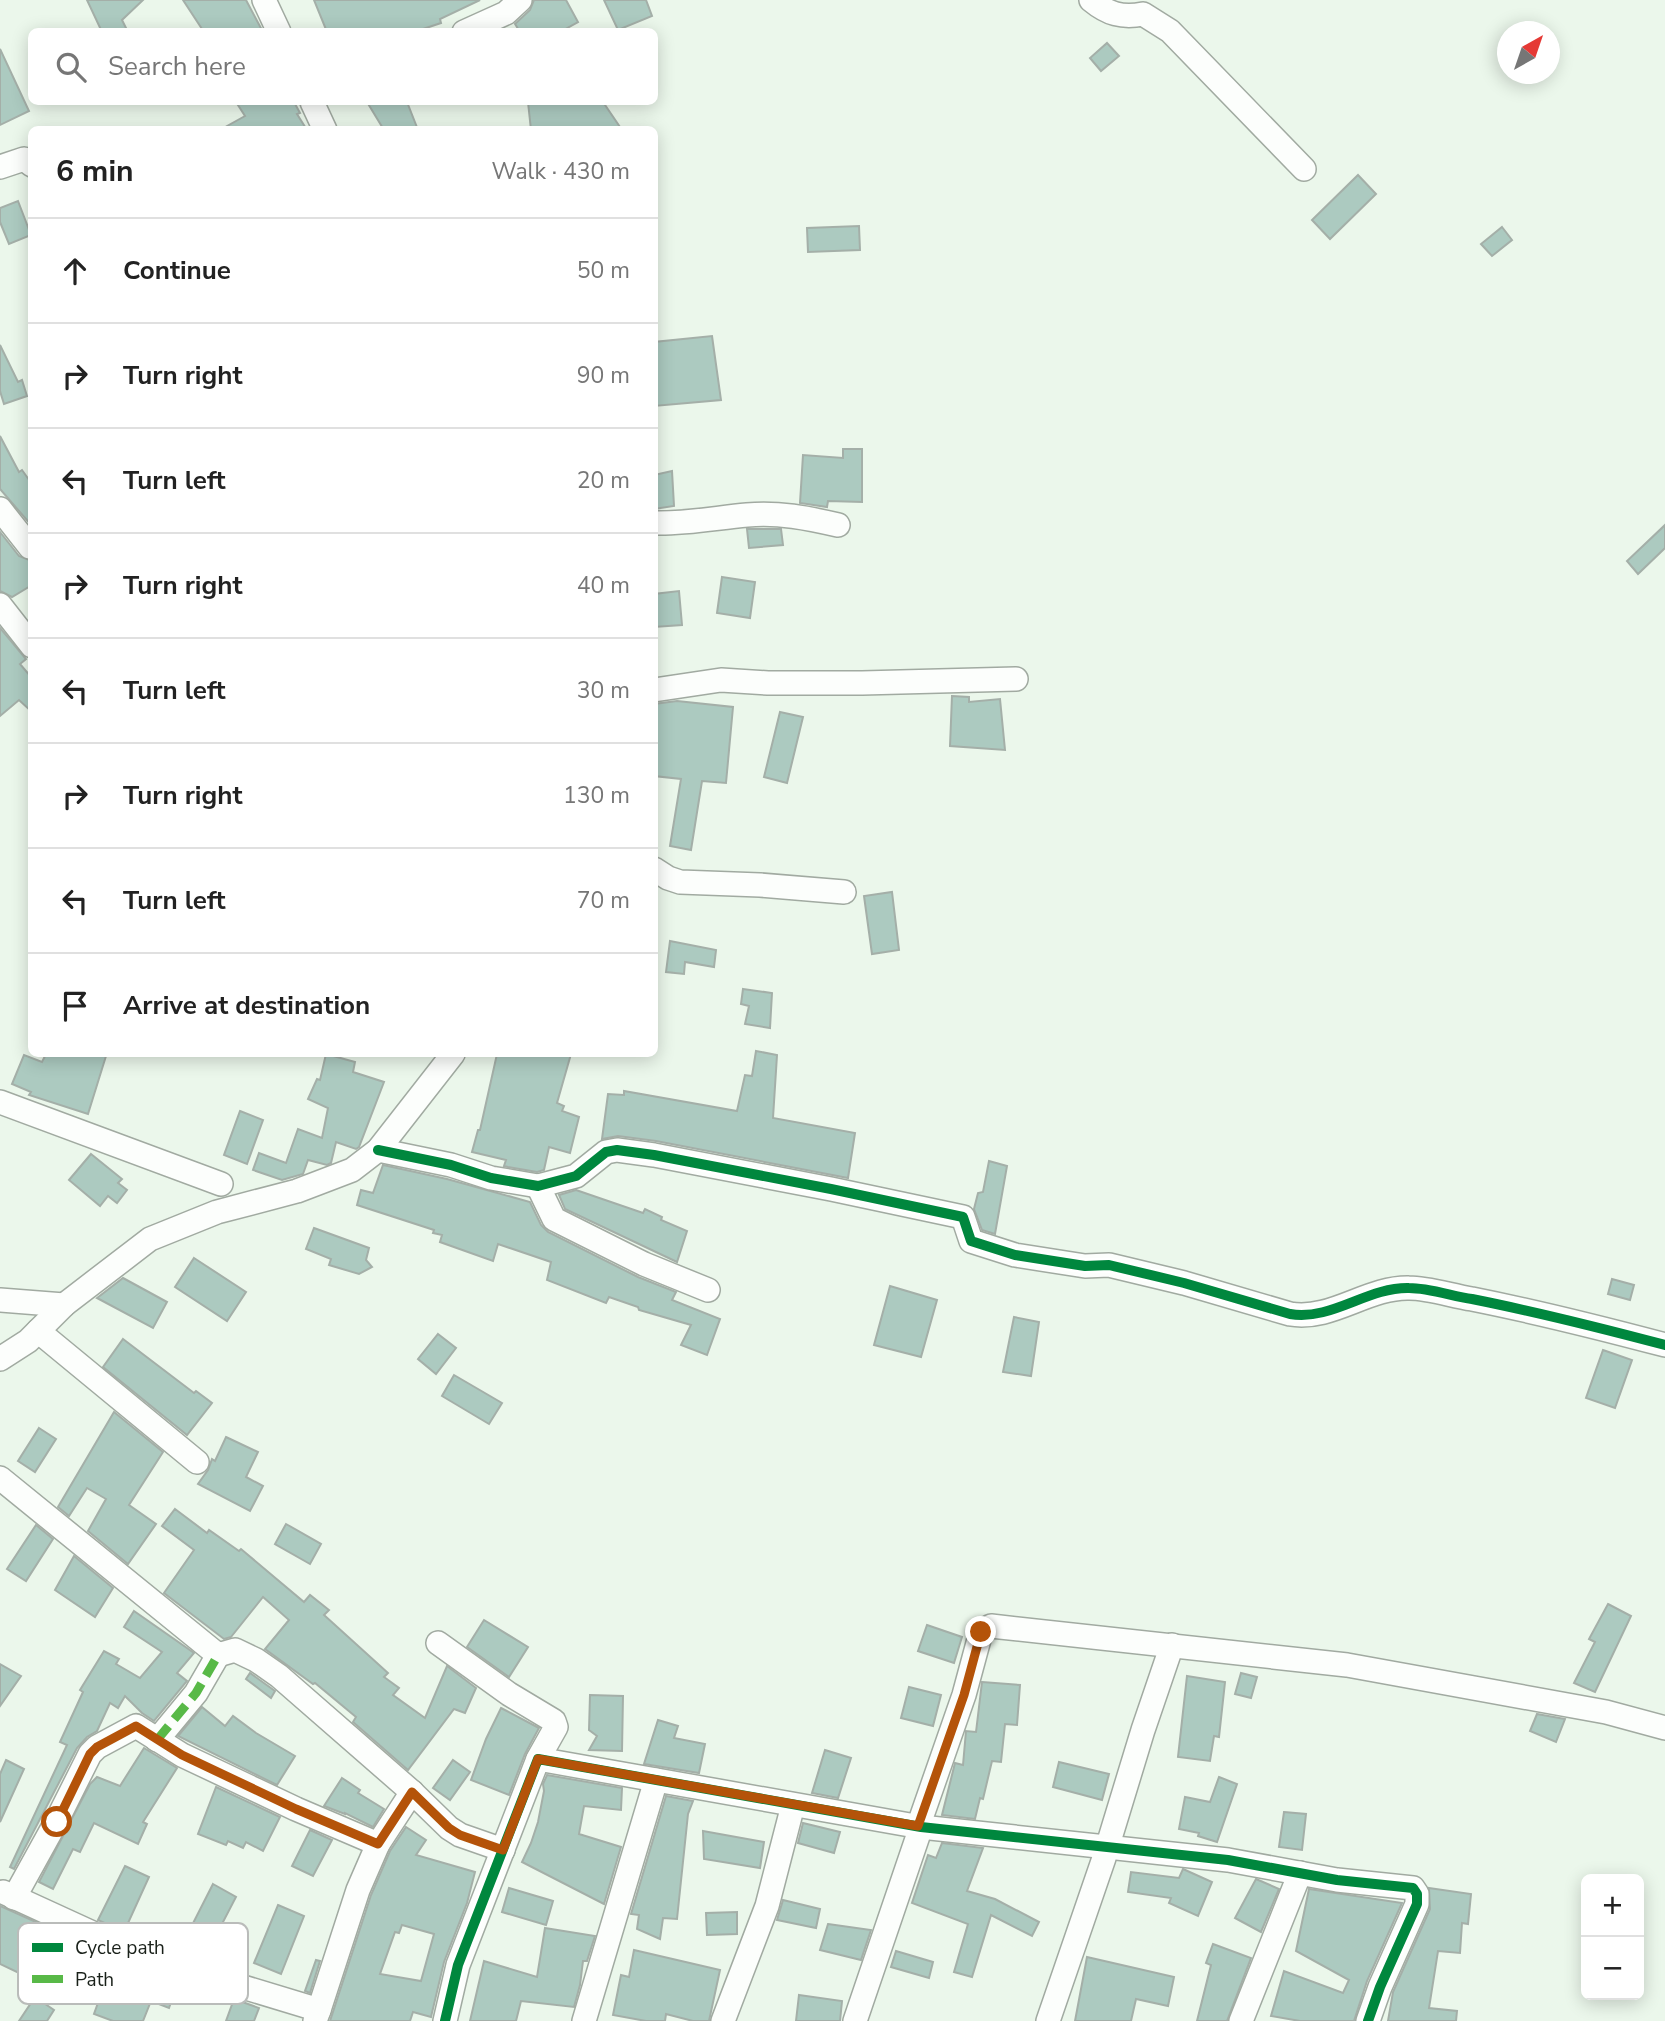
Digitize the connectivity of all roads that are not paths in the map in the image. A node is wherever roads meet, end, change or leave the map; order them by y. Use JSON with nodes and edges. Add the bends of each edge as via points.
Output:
{"nodes":[{"id":1,"x":264,"y":0,"type":"edge"},
{"id":2,"x":520,"y":0,"type":"edge"},
{"id":3,"x":1091,"y":0,"type":"edge"},
{"id":4,"x":277,"y":28,"type":"edge"},
{"id":5,"x":473,"y":28,"type":"edge"},
{"id":6,"x":313,"y":105,"type":"edge"},
{"id":7,"x":323,"y":126,"type":"edge"},
{"id":8,"x":28,"y":162,"type":"edge"},
{"id":9,"x":0,"y":167,"type":"edge"},
{"id":10,"x":1304,"y":169,"type":"dead end"},
{"id":11,"x":0,"y":509,"type":"edge"},
{"id":12,"x":658,"y":523,"type":"edge"},
{"id":13,"x":838,"y":525,"type":"dead end"},
{"id":14,"x":28,"y":544,"type":"edge"},
{"id":15,"x":0,"y":605,"type":"edge"},
{"id":16,"x":28,"y":641,"type":"edge"},
{"id":17,"x":1016,"y":679,"type":"dead end"},
{"id":18,"x":658,"y":689,"type":"edge"},
{"id":19,"x":658,"y":872,"type":"edge"},
{"id":20,"x":844,"y":892,"type":"dead end"},
{"id":21,"x":451,"y":1057,"type":"edge"},
{"id":22,"x":0,"y":1102,"type":"edge"},
{"id":23,"x":379,"y":1150,"type":"junction"},
{"id":24,"x":538,"y":1186,"type":"junction"},
{"id":25,"x":217,"y":1212,"type":"junction"},
{"id":26,"x":708,"y":1290,"type":"dead end"},
{"id":27,"x":0,"y":1300,"type":"edge"},
{"id":28,"x":64,"y":1305,"type":"junction"},
{"id":29,"x":38,"y":1331,"type":"junction"},
{"id":30,"x":1665,"y":1345,"type":"edge"},
{"id":31,"x":0,"y":1359,"type":"edge"},
{"id":32,"x":197,"y":1462,"type":"dead end"},
{"id":33,"x":0,"y":1478,"type":"edge"},
{"id":34,"x":438,"y":1643,"type":"dead end"},
{"id":35,"x":1172,"y":1646,"type":"junction"},
{"id":36,"x":218,"y":1655,"type":"junction"},
{"id":37,"x":1665,"y":1728,"type":"edge"},
{"id":38,"x":157,"y":1740,"type":"junction"},
{"id":39,"x":538,"y":1759,"type":"junction"},
{"id":40,"x":656,"y":1780,"type":"junction"},
{"id":41,"x":412,"y":1792,"type":"junction"},
{"id":42,"x":793,"y":1805,"type":"junction"},
{"id":43,"x":920,"y":1827,"type":"junction"},
{"id":44,"x":378,"y":1844,"type":"junction"},
{"id":45,"x":1105,"y":1847,"type":"junction"},
{"id":46,"x":503,"y":1850,"type":"junction"},
{"id":47,"x":1300,"y":1873,"type":"junction"},
{"id":48,"x":7,"y":1894,"type":"edge"},
{"id":49,"x":68,"y":1923,"type":"edge"},
{"id":50,"x":248,"y":1992,"type":"edge"},
{"id":51,"x":317,"y":2015,"type":"edge"},
{"id":52,"x":445,"y":2021,"type":"edge"},
{"id":53,"x":584,"y":2021,"type":"edge"},
{"id":54,"x":723,"y":2021,"type":"edge"},
{"id":55,"x":855,"y":2021,"type":"edge"},
{"id":56,"x":1048,"y":2021,"type":"edge"},
{"id":57,"x":1241,"y":2021,"type":"edge"},
{"id":58,"x":1368,"y":2021,"type":"edge"}],
"edges":[{"from":1,"to":4,"type":"street"},
{"from":2,"to":5,"type":"street","via":[[506,13]]},
{"from":3,"to":10,"type":"street","via":[[1103,10],[1126,17],[1143,14],[1170,31]]},
{"from":6,"to":7,"type":"street"},
{"from":8,"to":9,"type":"street","via":[[24,159]]},
{"from":11,"to":14,"type":"street"},
{"from":12,"to":13,"type":"street","via":[[770,515]]},
{"from":15,"to":16,"type":"street"},
{"from":17,"to":18,"type":"street","via":[[720,680]]},
{"from":19,"to":20,"type":"street","via":[[680,882]]},
{"from":21,"to":23,"type":"street"},
{"from":22,"to":25,"type":"street","via":[[223,1177]]},
{"from":23,"to":24,"type":"street"},
{"from":23,"to":25,"type":"street","via":[[352,1170],[297,1191]]},
{"from":24,"to":26,"type":"street","via":[[554,1219]]},
{"from":24,"to":30,"type":"street","via":[[576,1176],[606,1152],[654,1155],[963,1217],[971,1241],[1015,1255],[1108,1265],[1290,1314],[1336,1309],[1367,1295],[1410,1288],[1543,1313]]},
{"from":25,"to":28,"type":"street","via":[[150,1239]]},
{"from":27,"to":28,"type":"street"},
{"from":28,"to":29,"type":"street"},
{"from":29,"to":31,"type":"street"},
{"from":29,"to":32,"type":"street"},
{"from":33,"to":36,"type":"street"},
{"from":34,"to":39,"type":"street","via":[[556,1724]]},
{"from":35,"to":37,"type":"street","via":[[1359,1667],[1606,1712]]},
{"from":35,"to":43,"type":"street","via":[[985,1628]]},
{"from":35,"to":45,"type":"street"},
{"from":36,"to":38,"type":"street","via":[[196,1693]]},
{"from":36,"to":41,"type":"street","via":[[235,1650],[279,1676]]},
{"from":38,"to":44,"type":"street"},
{"from":38,"to":48,"type":"street","via":[[141,1727],[132,1727],[90,1754],[57,1822]]},
{"from":39,"to":40,"type":"street"},
{"from":39,"to":46,"type":"street"},
{"from":40,"to":42,"type":"street"},
{"from":40,"to":53,"type":"street"},
{"from":41,"to":44,"type":"street"},
{"from":41,"to":46,"type":"street","via":[[449,1828]]},
{"from":42,"to":43,"type":"street"},
{"from":42,"to":54,"type":"street","via":[[767,1906]]},
{"from":43,"to":45,"type":"street"},
{"from":43,"to":55,"type":"street"},
{"from":44,"to":51,"type":"street"},
{"from":45,"to":47,"type":"street"},
{"from":45,"to":56,"type":"street"},
{"from":46,"to":52,"type":"street","via":[[458,1965]]},
{"from":47,"to":57,"type":"street"},
{"from":47,"to":58,"type":"street","via":[[1413,1888],[1417,1894]]},
{"from":48,"to":49,"type":"street"},
{"from":50,"to":51,"type":"street"}]}
